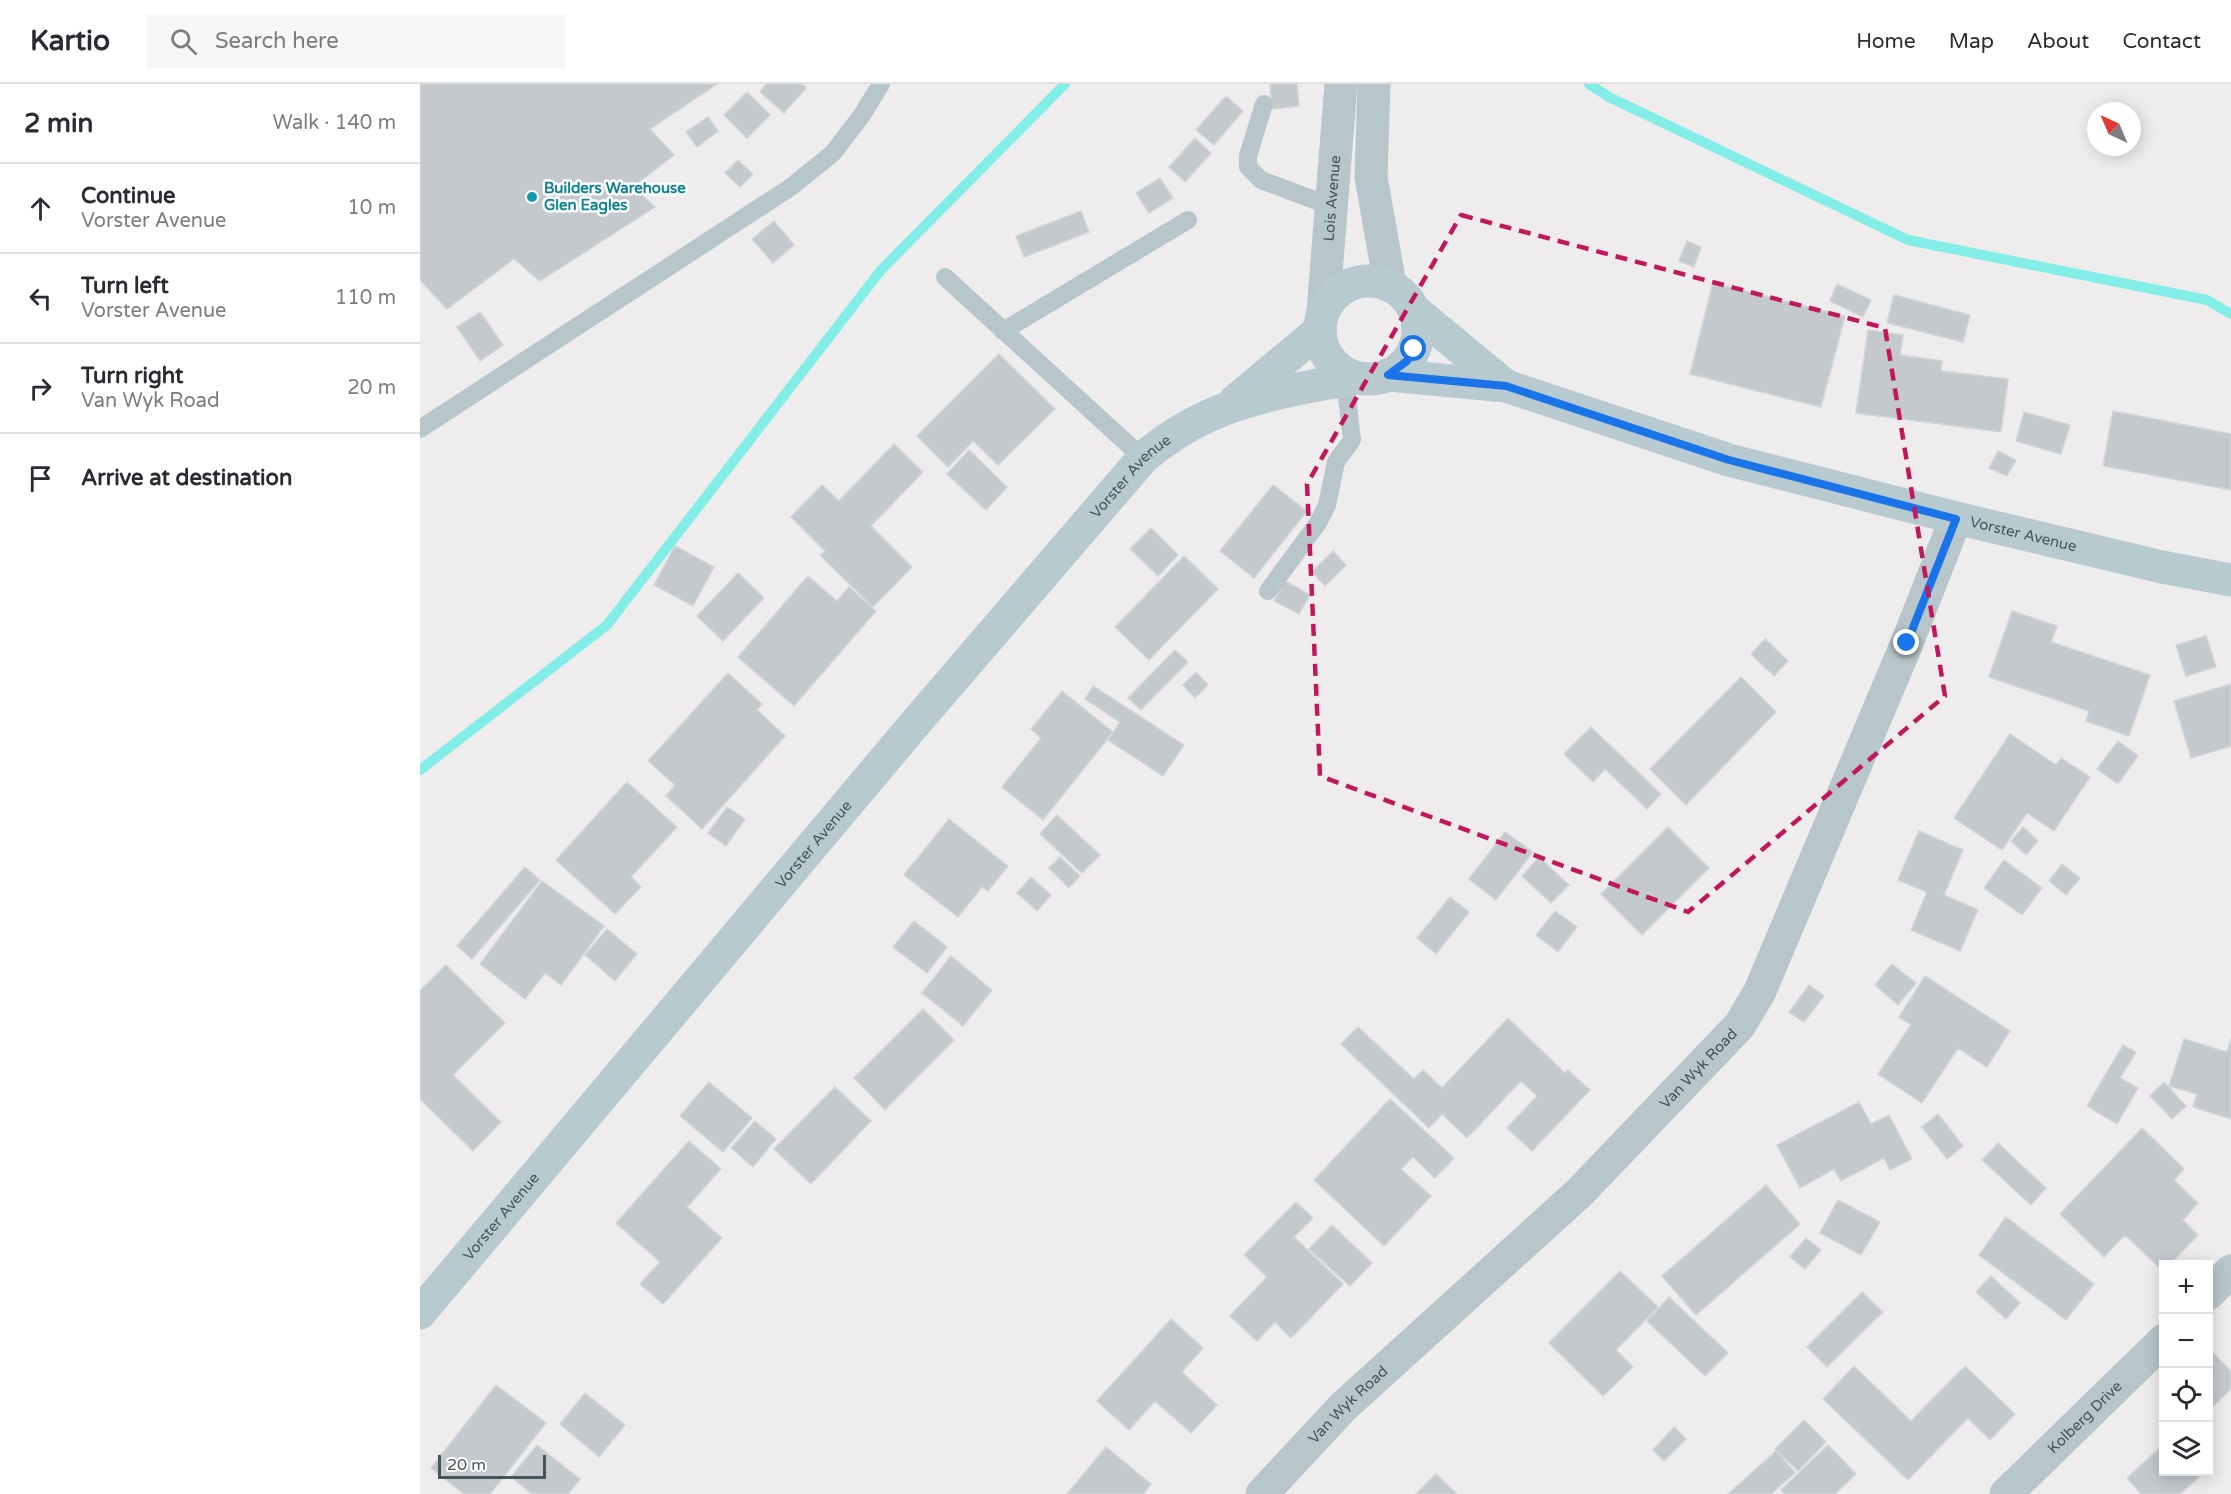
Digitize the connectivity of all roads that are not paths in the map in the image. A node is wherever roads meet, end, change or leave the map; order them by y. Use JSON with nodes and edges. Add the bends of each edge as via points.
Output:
{"nodes":[{"id":1,"x":881,"y":84,"type":"edge"},
{"id":2,"x":1341,"y":84,"type":"edge"},
{"id":3,"x":1374,"y":84,"type":"edge"},
{"id":4,"x":1264,"y":104,"type":"dead end"},
{"id":5,"x":1333,"y":207,"type":"junction"},
{"id":6,"x":1188,"y":220,"type":"dead end"},
{"id":7,"x":945,"y":278,"type":"dead end"},
{"id":8,"x":1390,"y":285,"type":"junction"},
{"id":9,"x":1414,"y":310,"type":"junction"},
{"id":10,"x":1322,"y":321,"type":"junction"},
{"id":11,"x":1003,"y":332,"type":"junction"},
{"id":12,"x":1388,"y":375,"type":"junction"},
{"id":13,"x":1351,"y":379,"type":"junction"},
{"id":14,"x":1506,"y":386,"type":"junction"},
{"id":15,"x":1231,"y":405,"type":"junction"},
{"id":16,"x":420,"y":429,"type":"edge"},
{"id":17,"x":1143,"y":458,"type":"junction"},
{"id":18,"x":1956,"y":519,"type":"junction"},
{"id":19,"x":2231,"y":580,"type":"edge"},
{"id":20,"x":1268,"y":591,"type":"dead end"},
{"id":21,"x":2231,"y":1271,"type":"edge"},
{"id":22,"x":2213,"y":1289,"type":"edge"},
{"id":23,"x":420,"y":1313,"type":"edge"},
{"id":24,"x":2159,"y":1344,"type":"edge"},
{"id":25,"x":1262,"y":1494,"type":"edge"},
{"id":26,"x":2006,"y":1494,"type":"edge"}],
"edges":[{"from":1,"to":16,"type":"lane","via":[[833,153],[791,187]]},
{"from":2,"to":5,"type":"street","name":"Lois Avenue"},
{"from":3,"to":8,"type":"street","via":[[1371,177]]},
{"from":4,"to":5,"type":"lane","via":[[1248,156],[1253,175]]},
{"from":5,"to":10,"type":"street","name":"Lois Avenue"},
{"from":6,"to":11,"type":"lane"},
{"from":7,"to":11,"type":"lane"},
{"from":8,"to":9,"type":"main road","name":"Vorster Avenue"},
{"from":8,"to":10,"type":"main road","name":"Vorster Avenue","via":[[1365,281],[1352,284],[1333,296]]},
{"from":9,"to":12,"type":"main road","via":[[1418,322],[1414,349],[1407,361]]},
{"from":9,"to":14,"type":"main road","name":"Vorster Avenue"},
{"from":10,"to":13,"type":"main road","via":[[1327,356]]},
{"from":10,"to":15,"type":"main road","name":"Vorster Avenue"},
{"from":11,"to":17,"type":"lane"},
{"from":12,"to":13,"type":"main road","name":"Vorster Avenue"},
{"from":12,"to":14,"type":"main road","name":"Vorster Avenue"},
{"from":13,"to":15,"type":"main road","name":"Vorster Avenue"},
{"from":13,"to":20,"type":"lane","via":[[1352,440],[1336,462],[1327,506]]},
{"from":14,"to":18,"type":"main road","name":"Vorster Avenue","via":[[1729,460]]},
{"from":15,"to":17,"type":"main road","name":"Vorster Avenue","via":[[1183,428]]},
{"from":17,"to":23,"type":"main road","name":"Vorster Avenue"},
{"from":18,"to":19,"type":"main road","name":"Vorster Avenue"},
{"from":18,"to":25,"type":"street","name":"Van Wyk Road","via":[[1760,992],[1740,1025],[1579,1193],[1343,1407]]},
{"from":21,"to":22,"type":"street"},
{"from":24,"to":26,"type":"street","name":"Kolberg Drive"}]}
